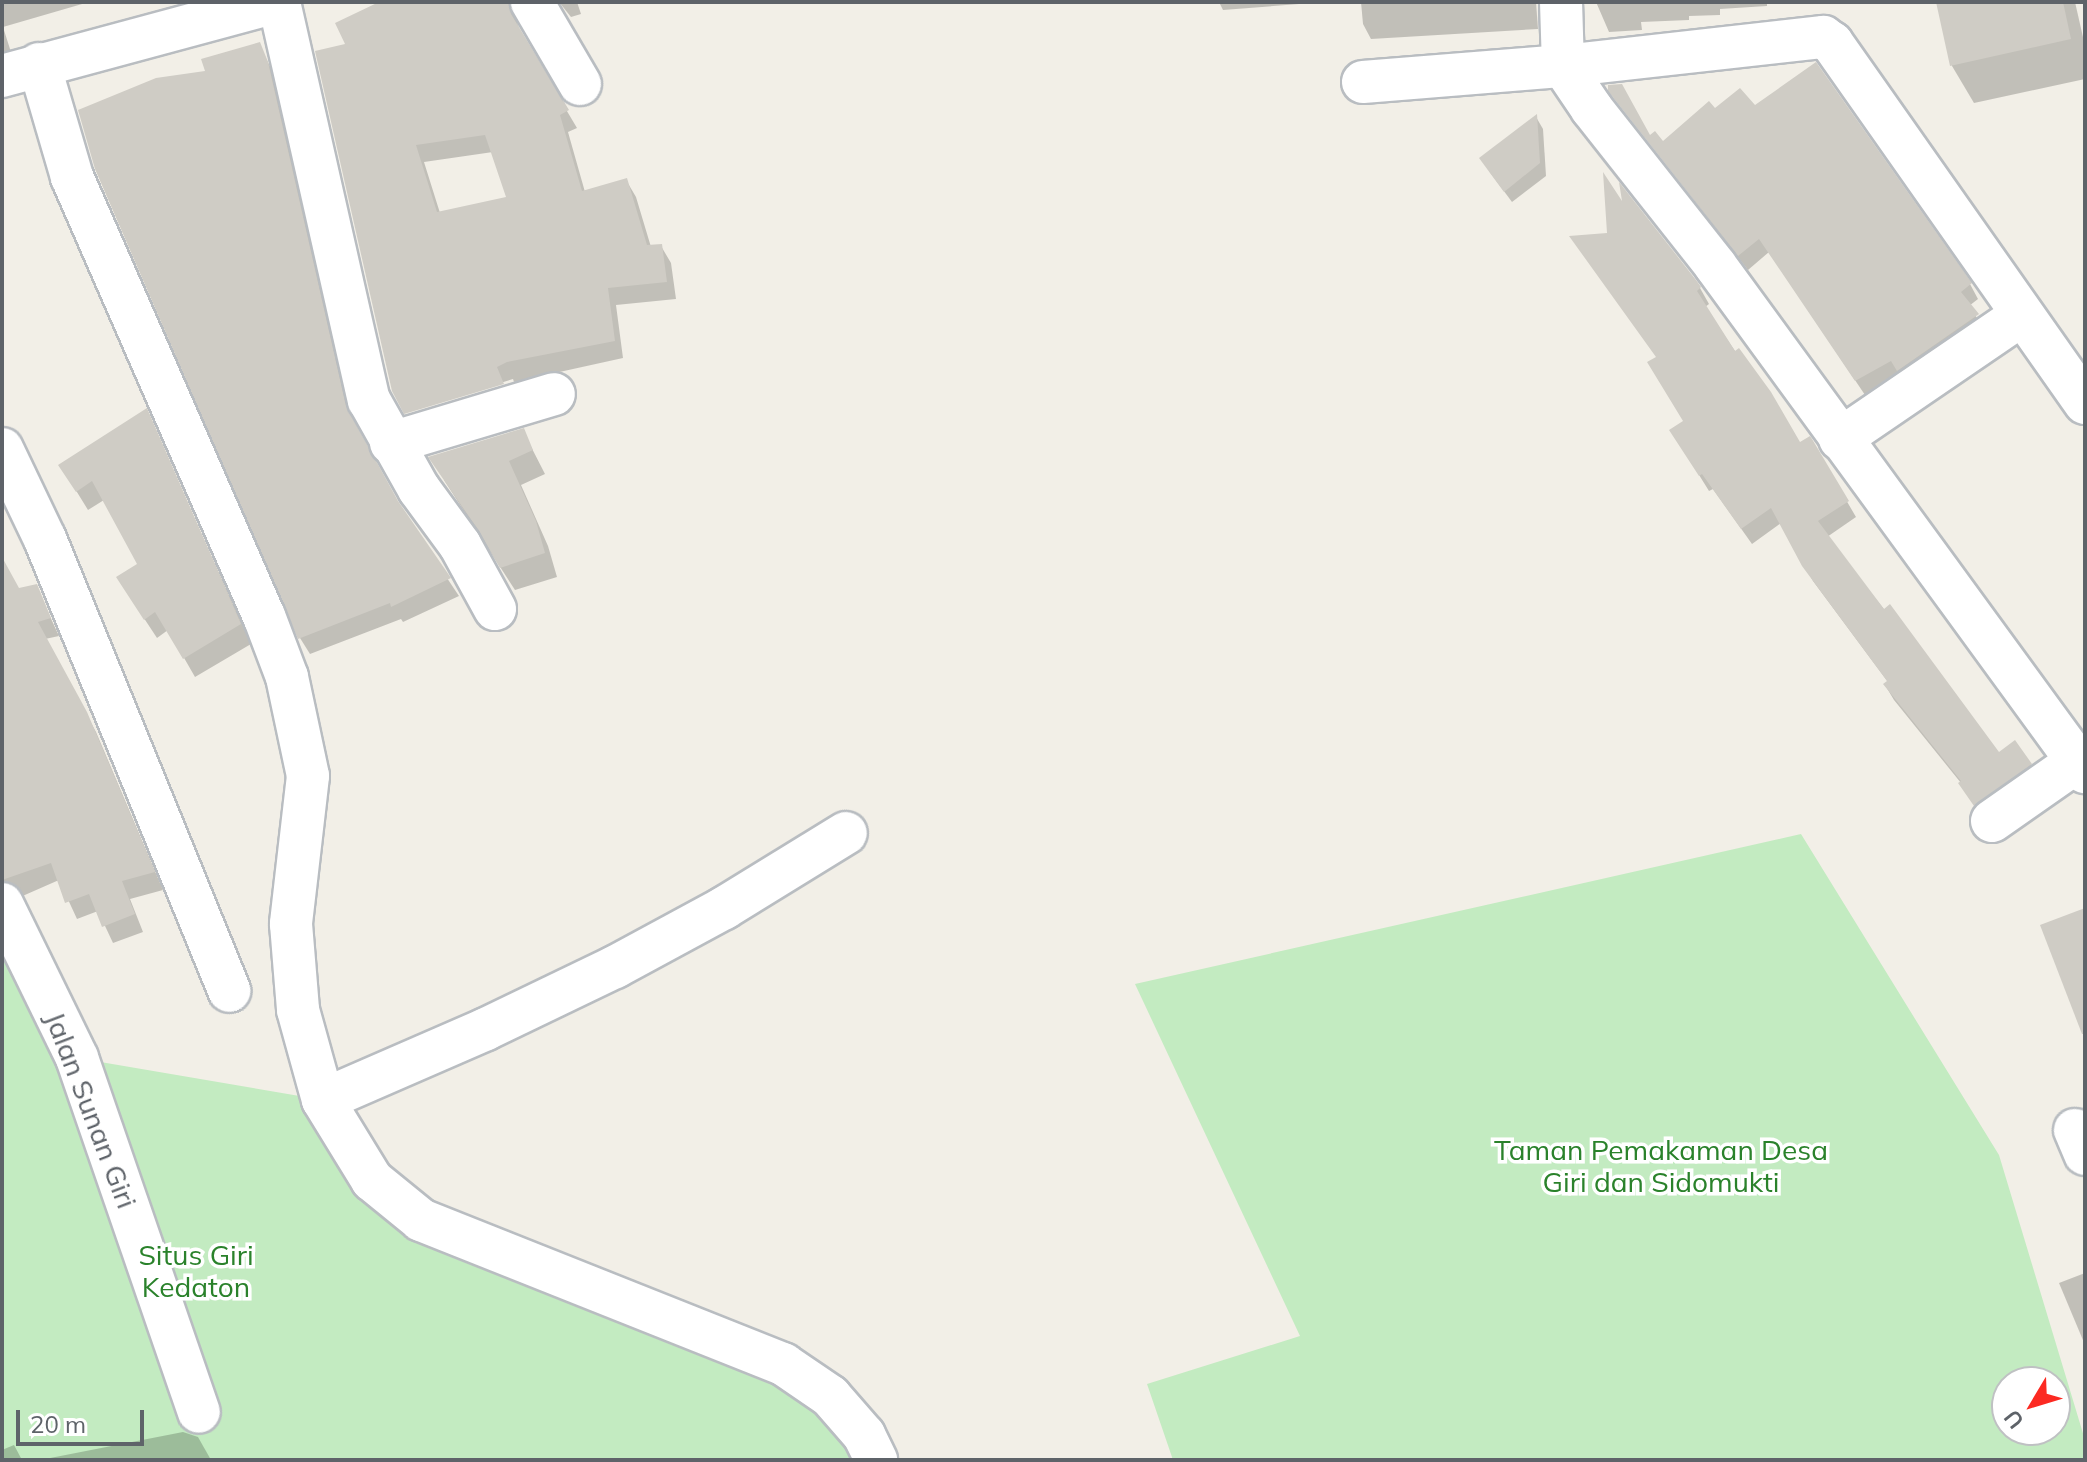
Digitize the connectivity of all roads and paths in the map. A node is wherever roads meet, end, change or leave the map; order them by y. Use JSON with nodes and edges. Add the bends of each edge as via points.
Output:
{"nodes":[{"id":1,"x":278,"y":2,"type":"edge"},
{"id":2,"x":532,"y":2,"type":"edge"},
{"id":3,"x":1561,"y":2,"type":"edge"},
{"id":4,"x":1563,"y":66,"type":"junction"},
{"id":5,"x":20,"y":70,"type":"edge"},
{"id":6,"x":1363,"y":82,"type":"dead end"},
{"id":7,"x":580,"y":84,"type":"dead end"},
{"id":8,"x":2022,"y":315,"type":"junction"},
{"id":9,"x":554,"y":394,"type":"dead end"},
{"id":10,"x":2085,"y":403,"type":"edge"},
{"id":11,"x":1840,"y":439,"type":"junction"},
{"id":12,"x":391,"y":443,"type":"junction"},
{"id":13,"x":2,"y":449,"type":"edge"},
{"id":14,"x":495,"y":609,"type":"dead end"},
{"id":15,"x":2082,"y":763,"type":"edge"},
{"id":16,"x":1992,"y":821,"type":"dead end"},
{"id":17,"x":846,"y":833,"type":"dead end"},
{"id":18,"x":2,"y":904,"type":"edge"},
{"id":19,"x":229,"y":991,"type":"dead end"},
{"id":20,"x":323,"y":1100,"type":"junction"},
{"id":21,"x":199,"y":1412,"type":"dead end"},
{"id":22,"x":876,"y":1460,"type":"edge"}],
"edges":[{"from":1,"to":5,"type":"street"},
{"from":1,"to":12,"type":"street","via":[[369,400]]},
{"from":2,"to":7,"type":"street"},
{"from":3,"to":4,"type":"street"},
{"from":4,"to":6,"type":"street"},
{"from":4,"to":8,"type":"street","via":[[1823,37]]},
{"from":4,"to":11,"type":"street"},
{"from":5,"to":20,"type":"street","via":[[72,177],[287,677],[308,776],[291,924],[298,1010]]},
{"from":8,"to":10,"type":"street"},
{"from":8,"to":11,"type":"street"},
{"from":9,"to":12,"type":"street"},
{"from":11,"to":15,"type":"street"},
{"from":12,"to":14,"type":"street","via":[[460,545]]},
{"from":13,"to":19,"type":"street","via":[[45,539]]},
{"from":15,"to":16,"type":"street"},
{"from":17,"to":20,"type":"street","via":[[615,967]]},
{"from":18,"to":21,"type":"street","name":"Jalan Sunan Giri","via":[[77,1058]]},
{"from":20,"to":22,"type":"street","via":[[372,1180],[421,1220],[783,1364],[830,1396],[864,1435]]}]}
